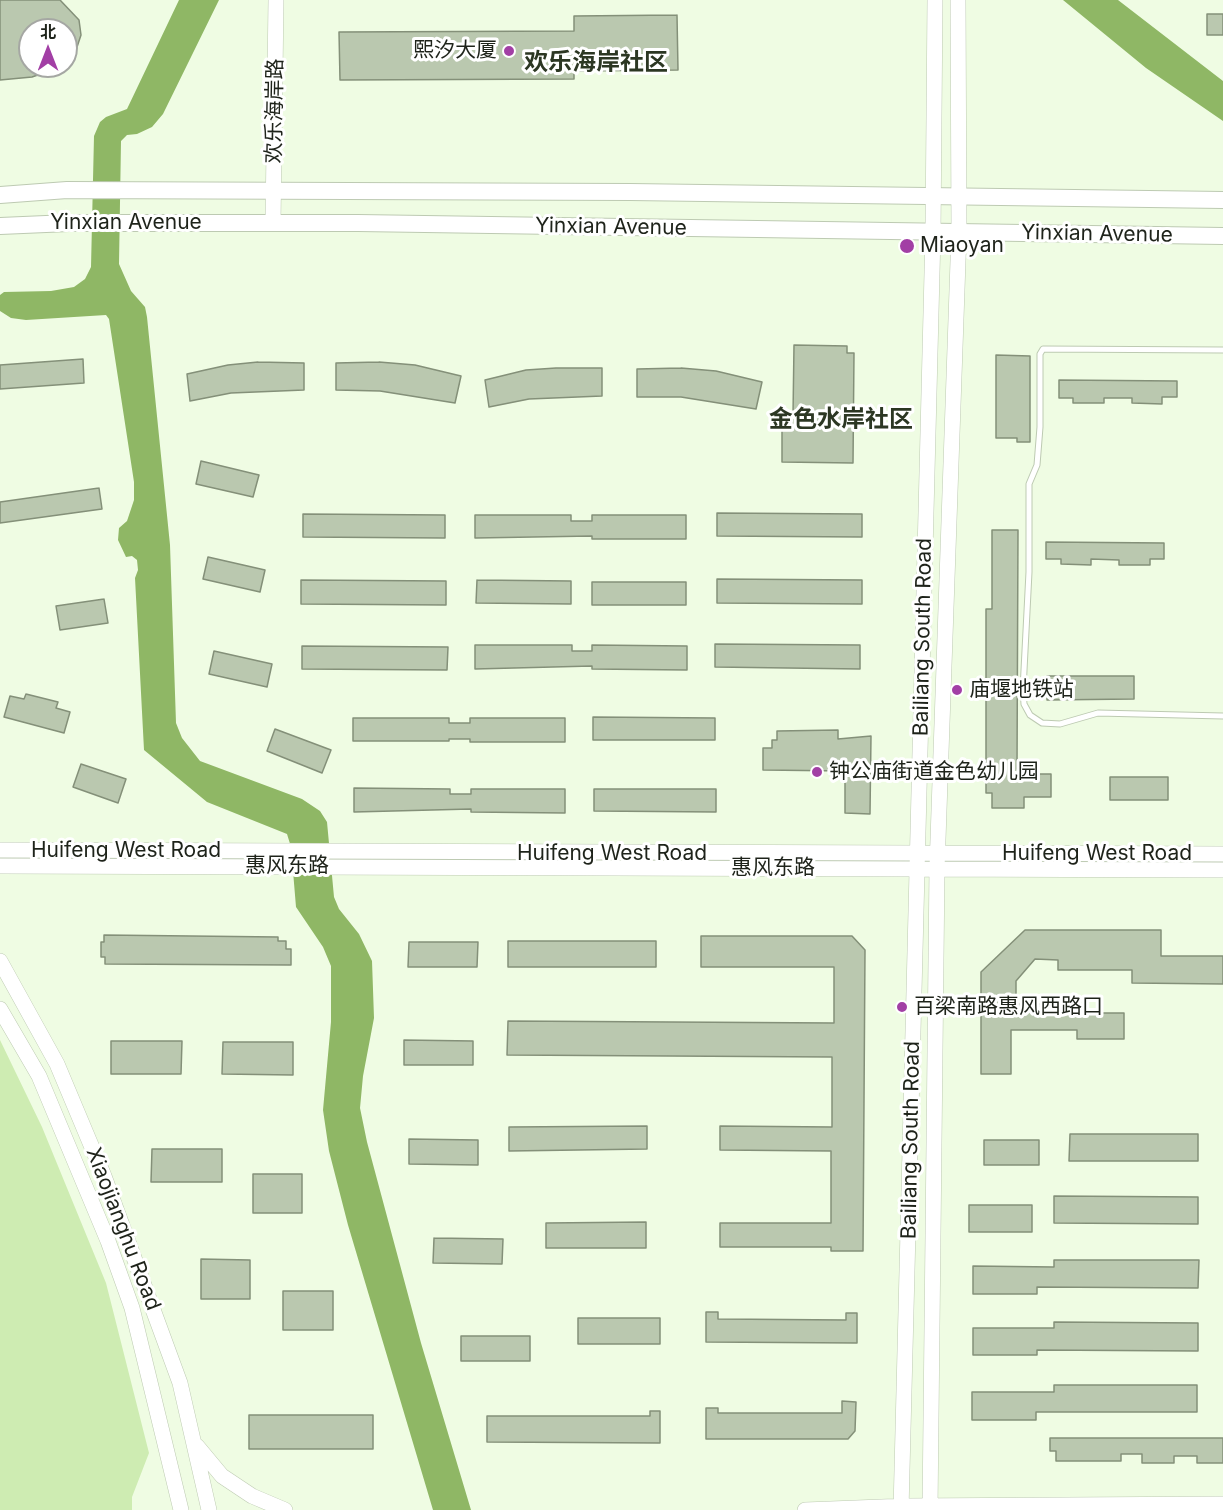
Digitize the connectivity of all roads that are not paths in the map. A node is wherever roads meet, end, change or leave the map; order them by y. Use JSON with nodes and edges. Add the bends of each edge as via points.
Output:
{"nodes":[{"id":1,"x":276,"y":0,"type":"edge"},
{"id":2,"x":934,"y":0,"type":"edge"},
{"id":3,"x":958,"y":0,"type":"edge"},
{"id":4,"x":274,"y":192,"type":"junction"},
{"id":5,"x":0,"y":195,"type":"edge"},
{"id":6,"x":933,"y":195,"type":"junction"},
{"id":7,"x":960,"y":195,"type":"junction"},
{"id":8,"x":1223,"y":200,"type":"edge"},
{"id":9,"x":273,"y":223,"type":"junction"},
{"id":10,"x":0,"y":226,"type":"edge"},
{"id":11,"x":959,"y":232,"type":"junction"},
{"id":12,"x":933,"y":233,"type":"junction"},
{"id":13,"x":1223,"y":236,"type":"edge"},
{"id":14,"x":1223,"y":350,"type":"edge"},
{"id":15,"x":1223,"y":716,"type":"edge"},
{"id":16,"x":0,"y":850,"type":"edge"},
{"id":17,"x":1223,"y":854,"type":"edge"},
{"id":18,"x":937,"y":861,"type":"junction"},
{"id":19,"x":917,"y":862,"type":"junction"},
{"id":20,"x":0,"y":866,"type":"edge"},
{"id":21,"x":1223,"y":870,"type":"edge"},
{"id":22,"x":0,"y":961,"type":"edge"},
{"id":23,"x":0,"y":1008,"type":"edge"},
{"id":24,"x":195,"y":1443,"type":"junction"},
{"id":25,"x":1223,"y":1504,"type":"edge"},
{"id":26,"x":901,"y":1508,"type":"edge"},
{"id":27,"x":930,"y":1508,"type":"edge"},
{"id":28,"x":181,"y":1510,"type":"edge"},
{"id":29,"x":209,"y":1510,"type":"edge"},
{"id":30,"x":285,"y":1510,"type":"edge"},
{"id":31,"x":805,"y":1510,"type":"edge"}],
"edges":[{"from":1,"to":4,"type":"street","name":"欢乐海岸路"},
{"from":2,"to":6,"type":"street","name":"Bailiang South Road"},
{"from":3,"to":7,"type":"street","name":"Bailiang South Road"},
{"from":4,"to":5,"type":"main road","name":"Yinxian Avenue","via":[[68,190]]},
{"from":4,"to":6,"type":"main road","name":"Yinxian Avenue"},
{"from":4,"to":9,"type":"street","name":"欢乐海岸路"},
{"from":6,"to":7,"type":"main road","name":"Yinxian Avenue"},
{"from":6,"to":12,"type":"street","name":"Bailiang South Road"},
{"from":7,"to":8,"type":"main road","name":"Yinxian Avenue"},
{"from":7,"to":11,"type":"street","name":"Bailiang South Road"},
{"from":9,"to":10,"type":"main road","name":"Yinxian Avenue"},
{"from":9,"to":12,"type":"main road","name":"Yinxian Avenue"},
{"from":11,"to":12,"type":"main road","name":"Yinxian Avenue"},
{"from":11,"to":13,"type":"main road","name":"Yinxian Avenue"},
{"from":11,"to":18,"type":"street","name":"Bailiang South Road"},
{"from":12,"to":19,"type":"street","name":"Bailiang South Road"},
{"from":14,"to":15,"type":"lane","via":[[1043,349],[1040,354],[1041,427],[1037,465],[1029,484],[1023,690],[1030,715],[1042,723],[1060,724],[1098,713]]},
{"from":16,"to":19,"type":"street","name":"Huifeng West Road"},
{"from":17,"to":18,"type":"street","name":"Huifeng West Road"},
{"from":18,"to":19,"type":"street","name":"惠风东路"},
{"from":18,"to":21,"type":"street","name":"惠风东路"},
{"from":18,"to":27,"type":"street","name":"Bailiang South Road"},
{"from":19,"to":20,"type":"street","name":"惠风东路"},
{"from":19,"to":26,"type":"street","name":"Bailiang South Road"},
{"from":22,"to":24,"type":"street","name":"Xiaojianghu Road","via":[[57,1064],[104,1176],[180,1383]]},
{"from":23,"to":28,"type":"street","name":"Xiaojianghu Road","via":[[39,1076],[128,1296]]},
{"from":24,"to":29,"type":"street","name":"Xiaojianghu Road"},
{"from":24,"to":30,"type":"street","via":[[222,1476],[252,1496]]},
{"from":25,"to":27,"type":"street"},
{"from":26,"to":27,"type":"street"},
{"from":26,"to":31,"type":"street"}]}
